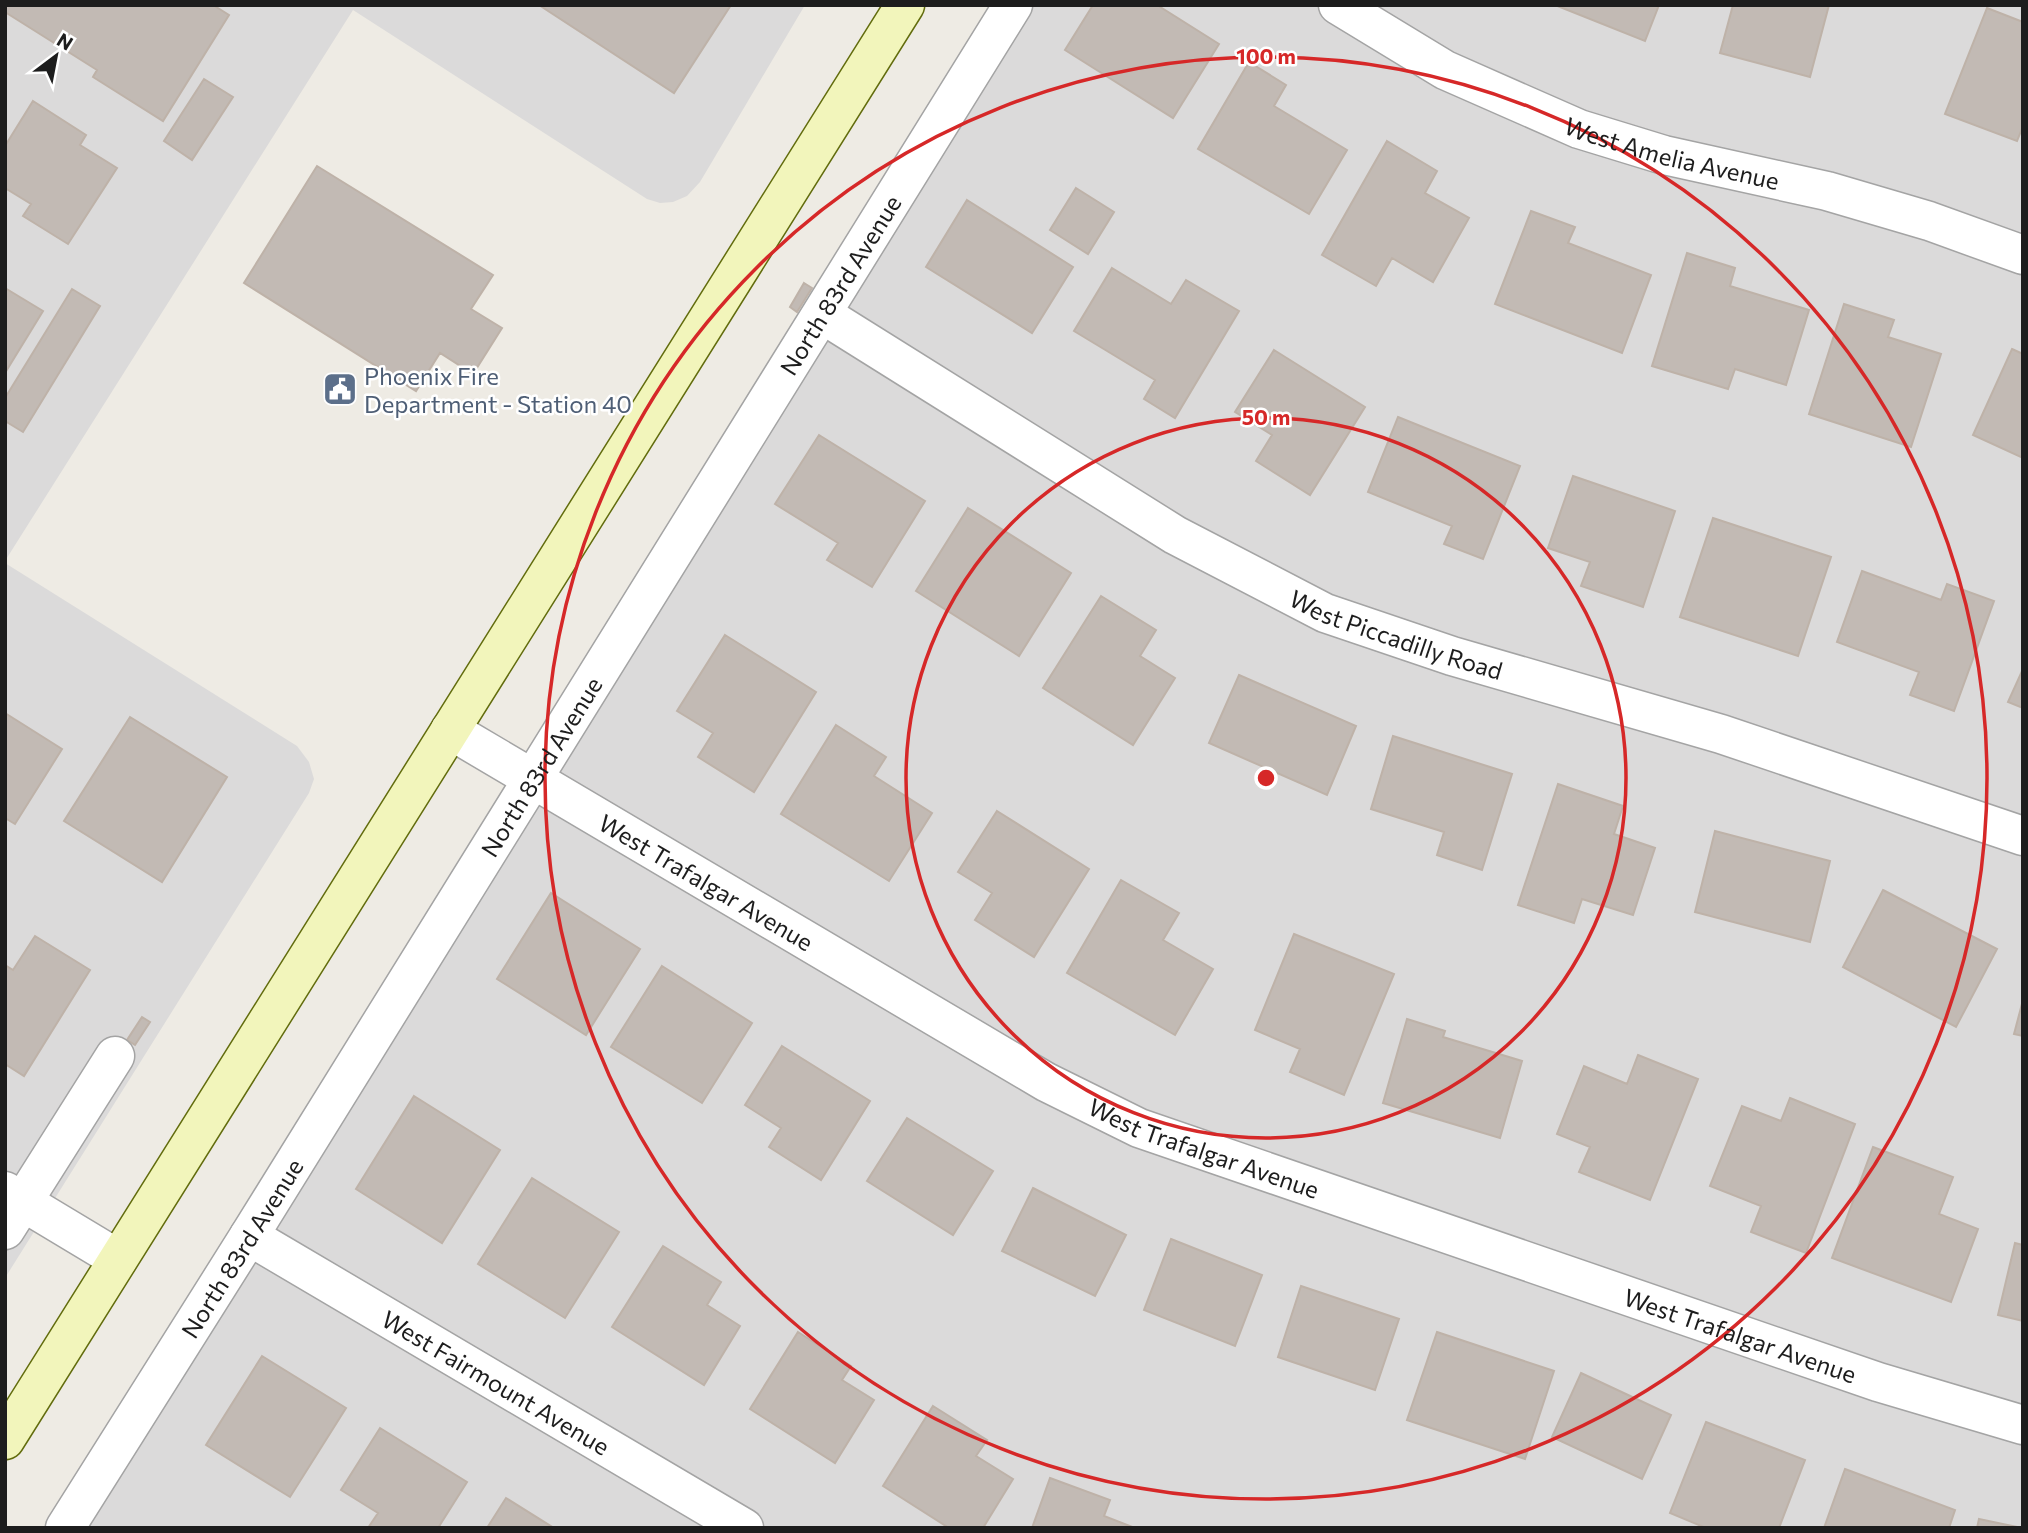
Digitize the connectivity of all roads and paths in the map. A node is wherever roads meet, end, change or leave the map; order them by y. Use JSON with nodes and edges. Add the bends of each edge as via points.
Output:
{"nodes":[{"id":1,"x":905,"y":5,"type":"edge"},
{"id":2,"x":1013,"y":5,"type":"edge"},
{"id":3,"x":1338,"y":5,"type":"edge"},
{"id":4,"x":2023,"y":255,"type":"edge"},
{"id":5,"x":822,"y":314,"type":"junction"},
{"id":6,"x":450,"y":730,"type":"junction"},
{"id":7,"x":532,"y":779,"type":"junction"},
{"id":8,"x":2023,"y":836,"type":"edge"},
{"id":9,"x":115,"y":1056,"type":"dead end"},
{"id":10,"x":11,"y":1208,"type":"edge"},
{"id":11,"x":249,"y":1236,"type":"junction"},
{"id":12,"x":118,"y":1259,"type":"junction"},
{"id":13,"x":2023,"y":1425,"type":"edge"},
{"id":14,"x":5,"y":1440,"type":"edge"},
{"id":15,"x":65,"y":1528,"type":"edge"},
{"id":16,"x":744,"y":1528,"type":"edge"}],
"edges":[{"from":1,"to":6,"type":"main road"},
{"from":2,"to":5,"type":"street","name":"North 83rd Avenue"},
{"from":3,"to":4,"type":"street","name":"West Amelia Avenue","via":[[1444,70],[1579,129],[1664,155],[1828,191]]},
{"from":5,"to":7,"type":"street","name":"North 83rd Avenue"},
{"from":5,"to":8,"type":"street","name":"West Piccadilly Road","via":[[1175,535],[1325,613],[1452,656],[1721,734]]},
{"from":6,"to":7,"type":"street","name":"West Trafalgar Avenue"},
{"from":6,"to":12,"type":"main road"},
{"from":7,"to":11,"type":"street","name":"North 83rd Avenue"},
{"from":7,"to":13,"type":"street","name":"West Trafalgar Avenue","via":[[1046,1082],[1139,1128],[1878,1382]]},
{"from":9,"to":10,"type":"street"},
{"from":10,"to":12,"type":"street"},
{"from":11,"to":15,"type":"street","name":"North 83rd Avenue"},
{"from":11,"to":16,"type":"street","name":"West Fairmount Avenue"},
{"from":12,"to":14,"type":"main road"}]}
